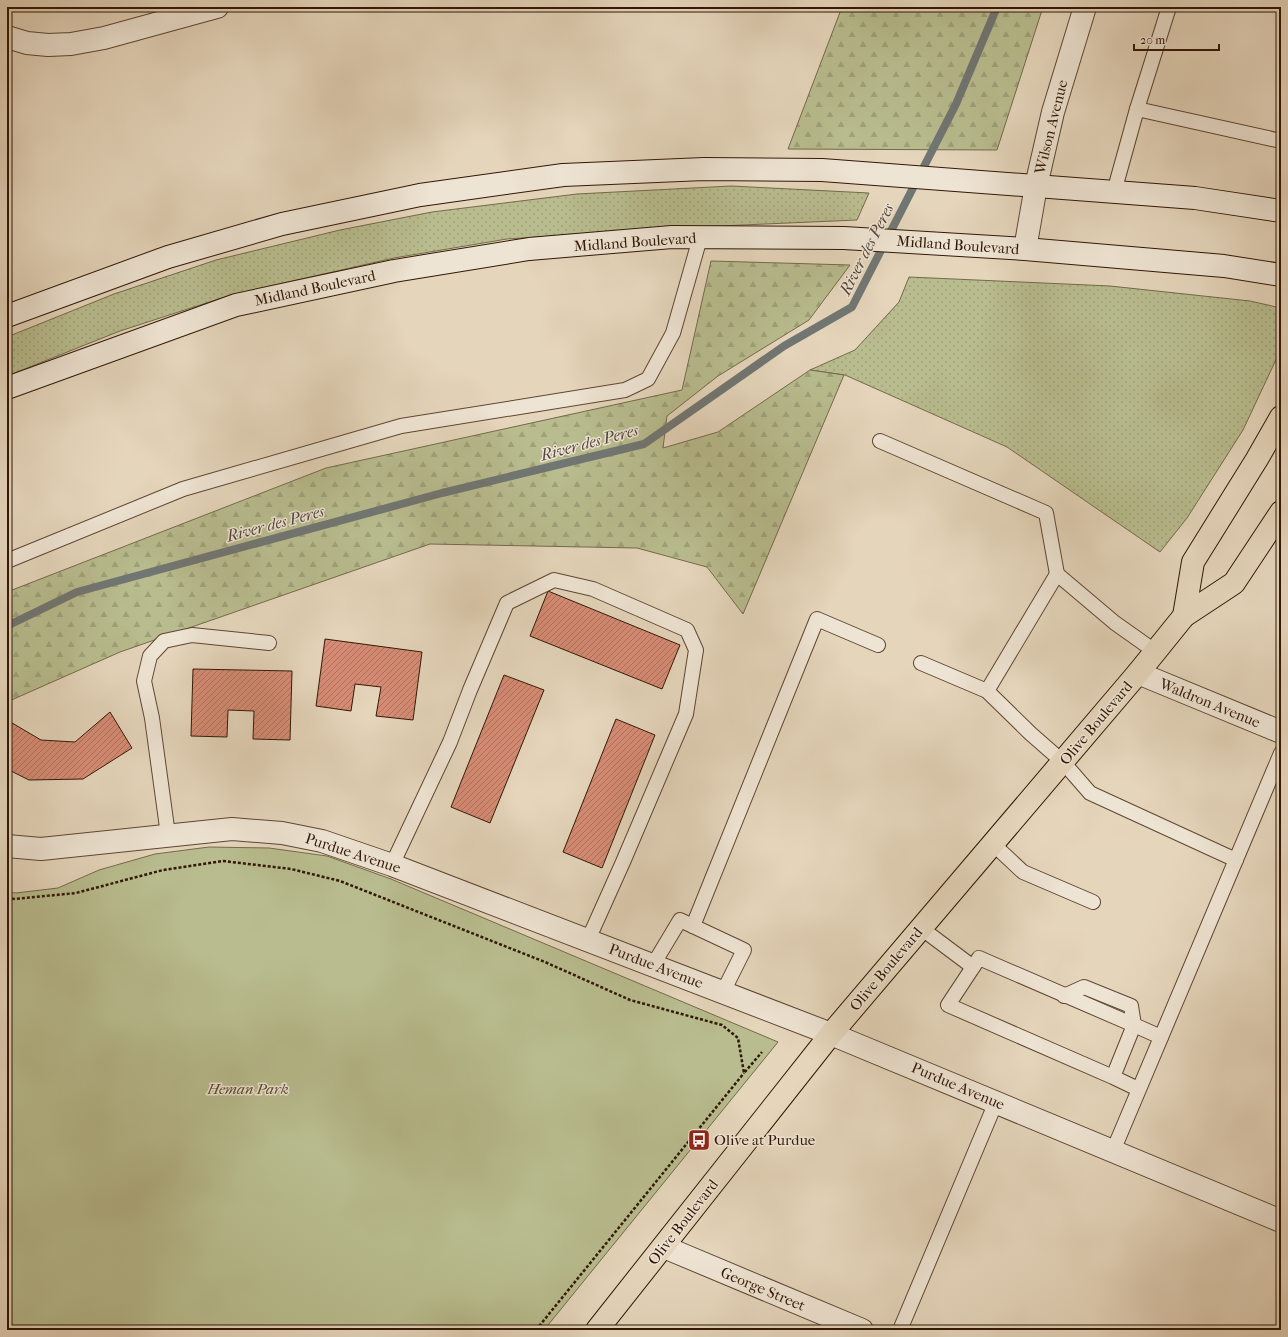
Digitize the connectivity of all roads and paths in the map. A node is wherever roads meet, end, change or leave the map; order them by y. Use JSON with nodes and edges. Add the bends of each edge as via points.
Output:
{"nodes":[{"id":1,"x":217,"y":7,"type":"edge"},
{"id":2,"x":1084,"y":7,"type":"edge"},
{"id":3,"x":1169,"y":7,"type":"edge"},
{"id":4,"x":7,"y":37,"type":"edge"},
{"id":5,"x":1137,"y":109,"type":"junction"},
{"id":6,"x":1281,"y":141,"type":"edge"},
{"id":7,"x":1036,"y":186,"type":"junction"},
{"id":8,"x":1114,"y":192,"type":"junction"},
{"id":9,"x":1281,"y":211,"type":"edge"},
{"id":10,"x":700,"y":238,"type":"junction"},
{"id":11,"x":1025,"y":249,"type":"junction"},
{"id":12,"x":1281,"y":275,"type":"edge"},
{"id":13,"x":7,"y":316,"type":"edge"},
{"id":14,"x":7,"y":388,"type":"edge"},
{"id":15,"x":1281,"y":417,"type":"edge"},
{"id":16,"x":880,"y":441,"type":"dead end"},
{"id":17,"x":1281,"y":512,"type":"edge"},
{"id":18,"x":7,"y":561,"type":"edge"},
{"id":19,"x":1056,"y":574,"type":"junction"},
{"id":20,"x":1184,"y":616,"type":"junction"},
{"id":21,"x":270,"y":643,"type":"dead end"},
{"id":22,"x":878,"y":645,"type":"dead end"},
{"id":23,"x":1156,"y":652,"type":"junction"},
{"id":24,"x":922,"y":663,"type":"dead end"},
{"id":25,"x":1138,"y":674,"type":"junction"},
{"id":26,"x":987,"y":691,"type":"junction"},
{"id":27,"x":1281,"y":732,"type":"edge"},
{"id":28,"x":1281,"y":753,"type":"edge"},
{"id":29,"x":1063,"y":762,"type":"junction"},
{"id":30,"x":168,"y":835,"type":"junction"},
{"id":31,"x":993,"y":844,"type":"junction"},
{"id":32,"x":7,"y":846,"type":"edge"},
{"id":33,"x":1236,"y":860,"type":"junction"},
{"id":34,"x":392,"y":864,"type":"junction"},
{"id":35,"x":7,"y":898,"type":"edge"},
{"id":36,"x":1093,"y":902,"type":"dead end"},
{"id":37,"x":692,"y":926,"type":"junction"},
{"id":38,"x":921,"y":928,"type":"junction"},
{"id":39,"x":588,"y":940,"type":"junction"},
{"id":40,"x":653,"y":965,"type":"junction"},
{"id":41,"x":973,"y":968,"type":"junction"},
{"id":42,"x":723,"y":992,"type":"junction"},
{"id":43,"x":1134,"y":1025,"type":"junction"},
{"id":44,"x":832,"y":1034,"type":"junction"},
{"id":45,"x":1161,"y":1037,"type":"junction"},
{"id":46,"x":762,"y":1052,"type":"dead end"},
{"id":47,"x":744,"y":1073,"type":"junction"},
{"id":48,"x":1113,"y":1077,"type":"junction"},
{"id":49,"x":1138,"y":1090,"type":"junction"},
{"id":50,"x":996,"y":1102,"type":"junction"},
{"id":51,"x":1113,"y":1151,"type":"junction"},
{"id":52,"x":1281,"y":1221,"type":"edge"},
{"id":53,"x":664,"y":1247,"type":"junction"},
{"id":54,"x":536,"y":1330,"type":"edge"},
{"id":55,"x":597,"y":1330,"type":"edge"},
{"id":56,"x":862,"y":1330,"type":"edge"},
{"id":57,"x":900,"y":1330,"type":"edge"}],
"edges":[{"from":1,"to":4,"type":"main road","via":[[104,38],[71,44],[27,43]]},
{"from":2,"to":7,"type":"main road","name":"Wilson Avenue","via":[[1053,112]]},
{"from":3,"to":5,"type":"lane"},
{"from":5,"to":6,"type":"lane"},
{"from":5,"to":8,"type":"lane"},
{"from":7,"to":8,"type":"main road"},
{"from":7,"to":11,"type":"main road","name":"Wilson Avenue"},
{"from":7,"to":13,"type":"main road","via":[[822,170],[704,169],[571,174],[420,195],[282,224],[168,257]]},
{"from":8,"to":9,"type":"main road","via":[[1195,198]]},
{"from":10,"to":11,"type":"main road","name":"Midland Boulevard","via":[[844,238]]},
{"from":10,"to":14,"type":"main road","name":"Midland Boulevard","via":[[672,237],[529,250],[386,272],[236,305]]},
{"from":10,"to":18,"type":"lane","via":[[673,333],[648,379],[625,390],[401,426],[183,489]]},
{"from":11,"to":12,"type":"main road","name":"Midland Boulevard","via":[[1224,266]]},
{"from":15,"to":20,"type":"main road","name":"Olive Boulevard","via":[[1193,562]]},
{"from":16,"to":19,"type":"lane","via":[[1046,513]]},
{"from":17,"to":20,"type":"main road","name":"Olive Boulevard","via":[[1234,583]]},
{"from":19,"to":23,"type":"lane","via":[[1115,623]]},
{"from":19,"to":26,"type":"lane"},
{"from":20,"to":23,"type":"main road","name":"Olive Boulevard"},
{"from":21,"to":30,"type":"lane","via":[[192,635],[164,641],[150,656],[144,681],[152,718]]},
{"from":22,"to":37,"type":"lane","via":[[817,619]]},
{"from":23,"to":25,"type":"main road","name":"Olive Boulevard"},
{"from":24,"to":26,"type":"lane"},
{"from":25,"to":27,"type":"main road","name":"Waldron Avenue"},
{"from":25,"to":29,"type":"main road","name":"Olive Boulevard"},
{"from":26,"to":29,"type":"lane"},
{"from":28,"to":33,"type":"lane"},
{"from":29,"to":31,"type":"main road","name":"Olive Boulevard"},
{"from":29,"to":33,"type":"lane","via":[[1090,793]]},
{"from":30,"to":32,"type":"main road","name":"Purdue Avenue","via":[[41,849]]},
{"from":30,"to":34,"type":"main road","name":"Purdue Avenue","via":[[232,829],[282,833],[322,840]]},
{"from":31,"to":36,"type":"lane","via":[[1023,872]]},
{"from":31,"to":38,"type":"main road","name":"Olive Boulevard"},
{"from":33,"to":45,"type":"lane"},
{"from":34,"to":39,"type":"main road","name":"Purdue Avenue"},
{"from":34,"to":39,"type":"lane","via":[[450,742],[507,603],[554,580],[593,589],[687,630],[696,650],[686,714]]},
{"from":35,"to":47,"type":"path","via":[[76,893],[163,870],[223,861],[291,869],[340,881],[545,962],[630,1000],[722,1025],[738,1038]]},
{"from":37,"to":40,"type":"lane","via":[[680,920]]},
{"from":37,"to":42,"type":"lane","via":[[744,950]]},
{"from":38,"to":41,"type":"lane"},
{"from":38,"to":44,"type":"main road","name":"Olive Boulevard"},
{"from":39,"to":40,"type":"main road","name":"Purdue Avenue"},
{"from":40,"to":42,"type":"main road","name":"Purdue Avenue"},
{"from":41,"to":43,"type":"lane","via":[[979,958]]},
{"from":41,"to":48,"type":"lane","via":[[948,1005]]},
{"from":42,"to":44,"type":"main road","name":"Purdue Avenue"},
{"from":43,"to":45,"type":"lane"},
{"from":43,"to":48,"type":"lane"},
{"from":44,"to":50,"type":"main road","name":"Purdue Avenue"},
{"from":44,"to":53,"type":"main road","name":"Olive Boulevard"},
{"from":45,"to":49,"type":"lane"},
{"from":46,"to":47,"type":"path"},
{"from":47,"to":54,"type":"path"},
{"from":48,"to":49,"type":"lane"},
{"from":49,"to":51,"type":"lane"},
{"from":50,"to":51,"type":"main road","name":"Purdue Avenue"},
{"from":50,"to":57,"type":"lane"},
{"from":51,"to":52,"type":"main road","name":"Purdue Avenue"},
{"from":53,"to":55,"type":"main road","name":"Olive Boulevard"},
{"from":53,"to":56,"type":"main road","name":"George Street"}]}
